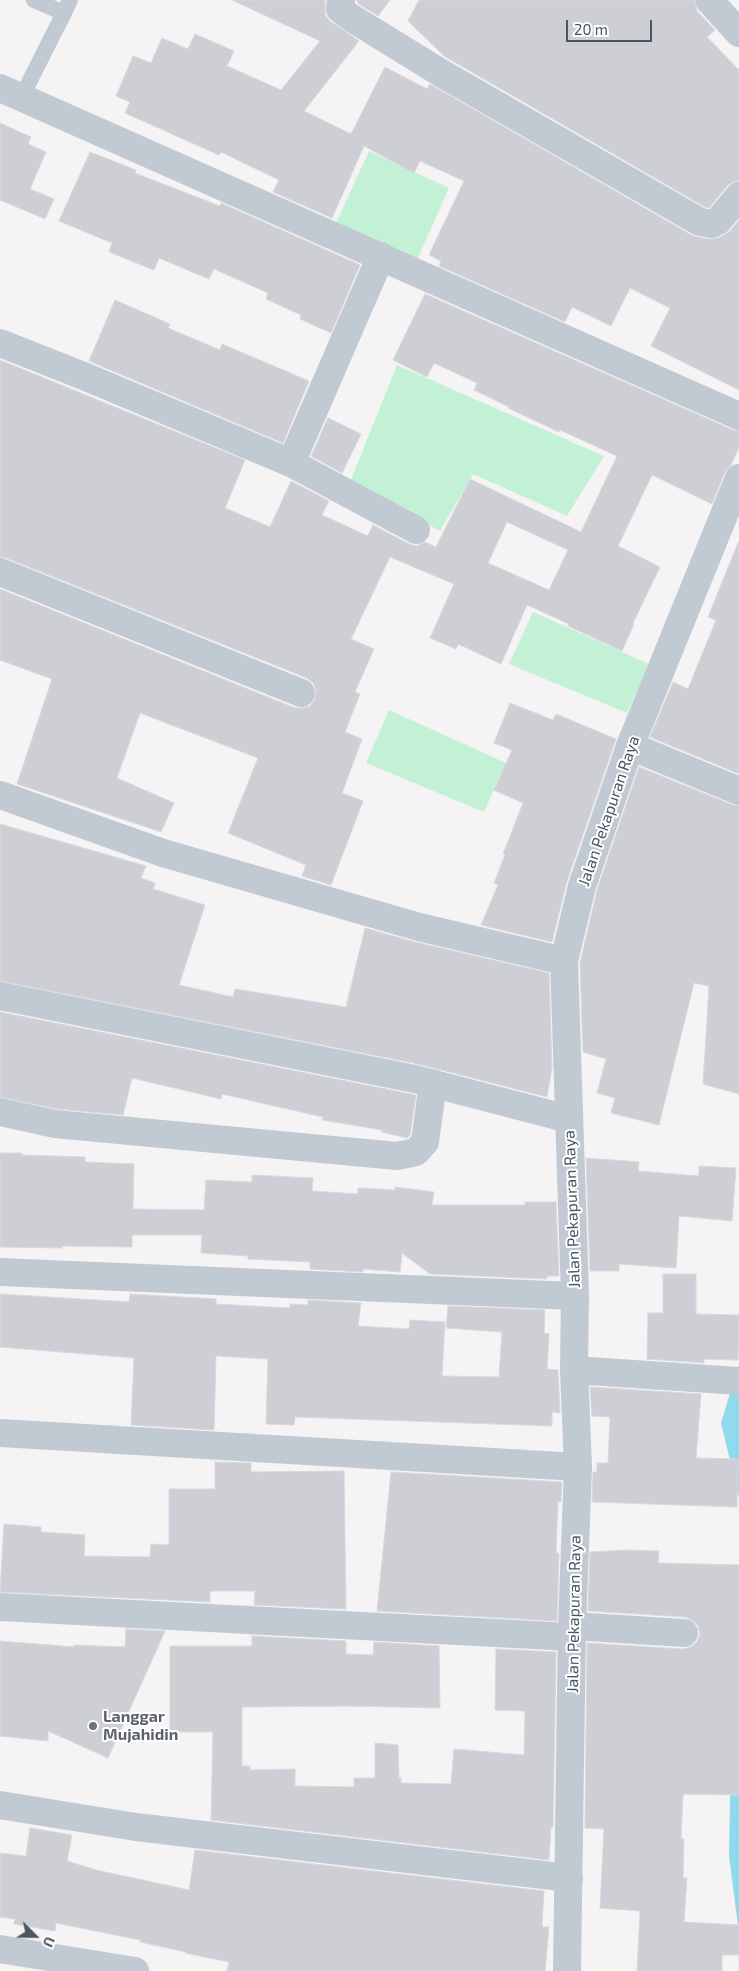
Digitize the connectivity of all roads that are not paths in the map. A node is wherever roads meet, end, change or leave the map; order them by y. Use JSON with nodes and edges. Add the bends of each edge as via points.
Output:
{"nodes":[{"id":1,"x":34,"y":0,"type":"edge"},
{"id":2,"x":341,"y":0,"type":"edge"},
{"id":3,"x":709,"y":0,"type":"edge"},
{"id":4,"x":67,"y":6,"type":"edge"},
{"id":5,"x":739,"y":33,"type":"edge"},
{"id":6,"x":11,"y":93,"type":"edge"},
{"id":7,"x":739,"y":196,"type":"edge"},
{"id":8,"x":381,"y":256,"type":"junction"},
{"id":9,"x":0,"y":343,"type":"edge"},
{"id":10,"x":739,"y":416,"type":"edge"},
{"id":11,"x":290,"y":463,"type":"junction"},
{"id":12,"x":739,"y":478,"type":"edge"},
{"id":13,"x":416,"y":530,"type":"dead end"},
{"id":14,"x":0,"y":572,"type":"edge"},
{"id":15,"x":301,"y":693,"type":"dead end"},
{"id":16,"x":630,"y":746,"type":"junction"},
{"id":17,"x":739,"y":791,"type":"edge"},
{"id":18,"x":0,"y":795,"type":"edge"},
{"id":19,"x":564,"y":962,"type":"junction"},
{"id":20,"x":0,"y":996,"type":"edge"},
{"id":21,"x":433,"y":1083,"type":"junction"},
{"id":22,"x":0,"y":1112,"type":"edge"},
{"id":23,"x":569,"y":1119,"type":"junction"},
{"id":24,"x":0,"y":1272,"type":"edge"},
{"id":25,"x":575,"y":1296,"type":"junction"},
{"id":26,"x":574,"y":1370,"type":"junction"},
{"id":27,"x":739,"y":1381,"type":"edge"},
{"id":28,"x":0,"y":1433,"type":"edge"},
{"id":29,"x":578,"y":1467,"type":"junction"},
{"id":30,"x":0,"y":1607,"type":"edge"},
{"id":31,"x":572,"y":1632,"type":"junction"},
{"id":32,"x":684,"y":1633,"type":"dead end"},
{"id":33,"x":0,"y":1805,"type":"edge"},
{"id":34,"x":569,"y":1878,"type":"junction"},
{"id":35,"x":0,"y":1949,"type":"edge"},
{"id":36,"x":135,"y":1971,"type":"edge"},
{"id":37,"x":568,"y":1971,"type":"edge"}],
"edges":[{"from":1,"to":4,"type":"lane"},
{"from":2,"to":7,"type":"street","via":[[340,9],[366,28],[700,222],[712,224],[718,221]]},
{"from":3,"to":5,"type":"street"},
{"from":4,"to":6,"type":"lane"},
{"from":6,"to":8,"type":"street"},
{"from":8,"to":10,"type":"street"},
{"from":8,"to":11,"type":"street"},
{"from":9,"to":11,"type":"street"},
{"from":11,"to":13,"type":"street"},
{"from":12,"to":16,"type":"street","name":"Jalan Pekapuran Raya"},
{"from":14,"to":15,"type":"street"},
{"from":16,"to":17,"type":"street"},
{"from":16,"to":19,"type":"street","name":"Jalan Pekapuran Raya","via":[[582,886]]},
{"from":18,"to":19,"type":"street","via":[[173,855],[419,927]]},
{"from":19,"to":23,"type":"street","name":"Jalan Pekapuran Raya"},
{"from":20,"to":21,"type":"street"},
{"from":21,"to":22,"type":"street","via":[[425,1142],[416,1152],[397,1156],[55,1124]]},
{"from":21,"to":23,"type":"street"},
{"from":23,"to":25,"type":"street","name":"Jalan Pekapuran Raya"},
{"from":24,"to":25,"type":"street"},
{"from":25,"to":26,"type":"street","name":"Jalan Pekapuran Raya"},
{"from":26,"to":27,"type":"street"},
{"from":26,"to":29,"type":"street","name":"Jalan Pekapuran Raya"},
{"from":28,"to":29,"type":"street"},
{"from":29,"to":31,"type":"street","name":"Jalan Pekapuran Raya"},
{"from":30,"to":31,"type":"street"},
{"from":31,"to":32,"type":"street"},
{"from":31,"to":34,"type":"street","name":"Jalan Pekapuran Raya"},
{"from":33,"to":34,"type":"street","via":[[136,1827]]},
{"from":34,"to":37,"type":"street","name":"Jalan Pekapuran Raya"},
{"from":35,"to":36,"type":"street"}]}
